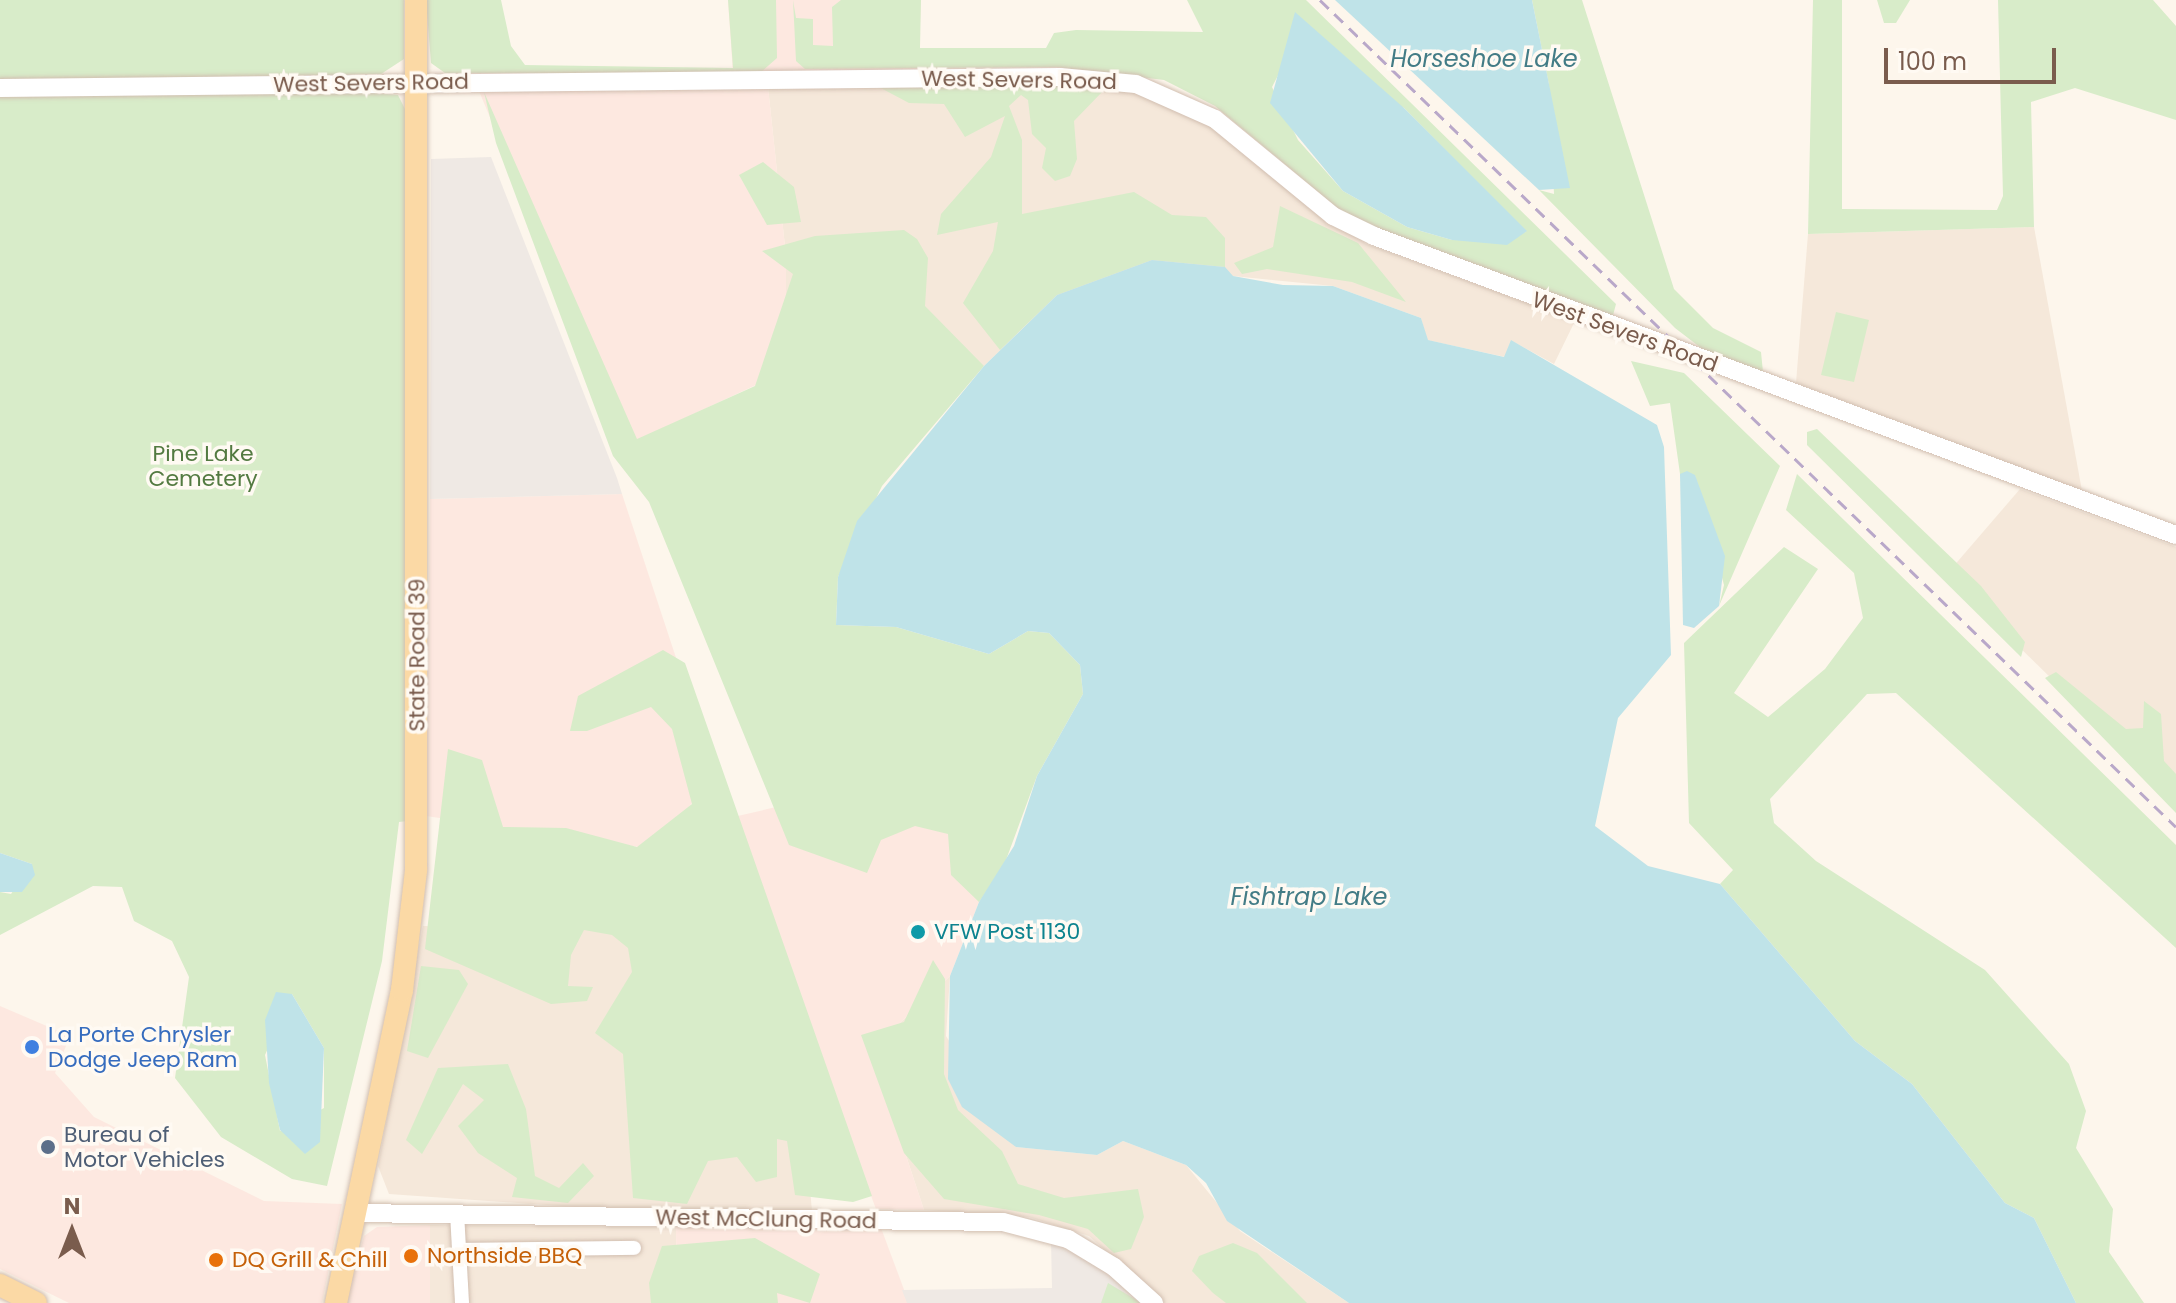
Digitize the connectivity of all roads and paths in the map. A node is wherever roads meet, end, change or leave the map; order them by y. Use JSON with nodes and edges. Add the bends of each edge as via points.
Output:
{"nodes":[{"id":1,"x":416,"y":0,"type":"edge"},
{"id":2,"x":416,"y":82,"type":"junction"},
{"id":3,"x":0,"y":88,"type":"edge"},
{"id":4,"x":2176,"y":535,"type":"edge"},
{"id":5,"x":355,"y":1213,"type":"junction"},
{"id":6,"x":457,"y":1213,"type":"junction"},
{"id":7,"x":634,"y":1248,"type":"dead end"},
{"id":8,"x":462,"y":1250,"type":"junction"},
{"id":9,"x":0,"y":1285,"type":"edge"},
{"id":10,"x":35,"y":1303,"type":"edge"},
{"id":11,"x":336,"y":1303,"type":"edge"},
{"id":12,"x":462,"y":1303,"type":"edge"},
{"id":13,"x":1154,"y":1303,"type":"edge"}],
"edges":[{"from":1,"to":2,"type":"main road","name":"State Road 39"},
{"from":2,"to":3,"type":"street","name":"West Severs Road"},
{"from":2,"to":4,"type":"street","name":"West Severs Road","via":[[1060,77],[1136,84],[1215,119],[1324,209],[1374,236]]},
{"from":2,"to":5,"type":"main road","name":"State Road 39","via":[[416,870],[402,990]]},
{"from":5,"to":6,"type":"street","name":"West McClung Road"},
{"from":5,"to":11,"type":"main road","name":"State Road 39"},
{"from":6,"to":8,"type":"street"},
{"from":6,"to":13,"type":"street","name":"West McClung Road","via":[[1003,1222],[1068,1239],[1114,1267]]},
{"from":7,"to":8,"type":"street"},
{"from":8,"to":12,"type":"street"},
{"from":9,"to":10,"type":"main road"}]}
